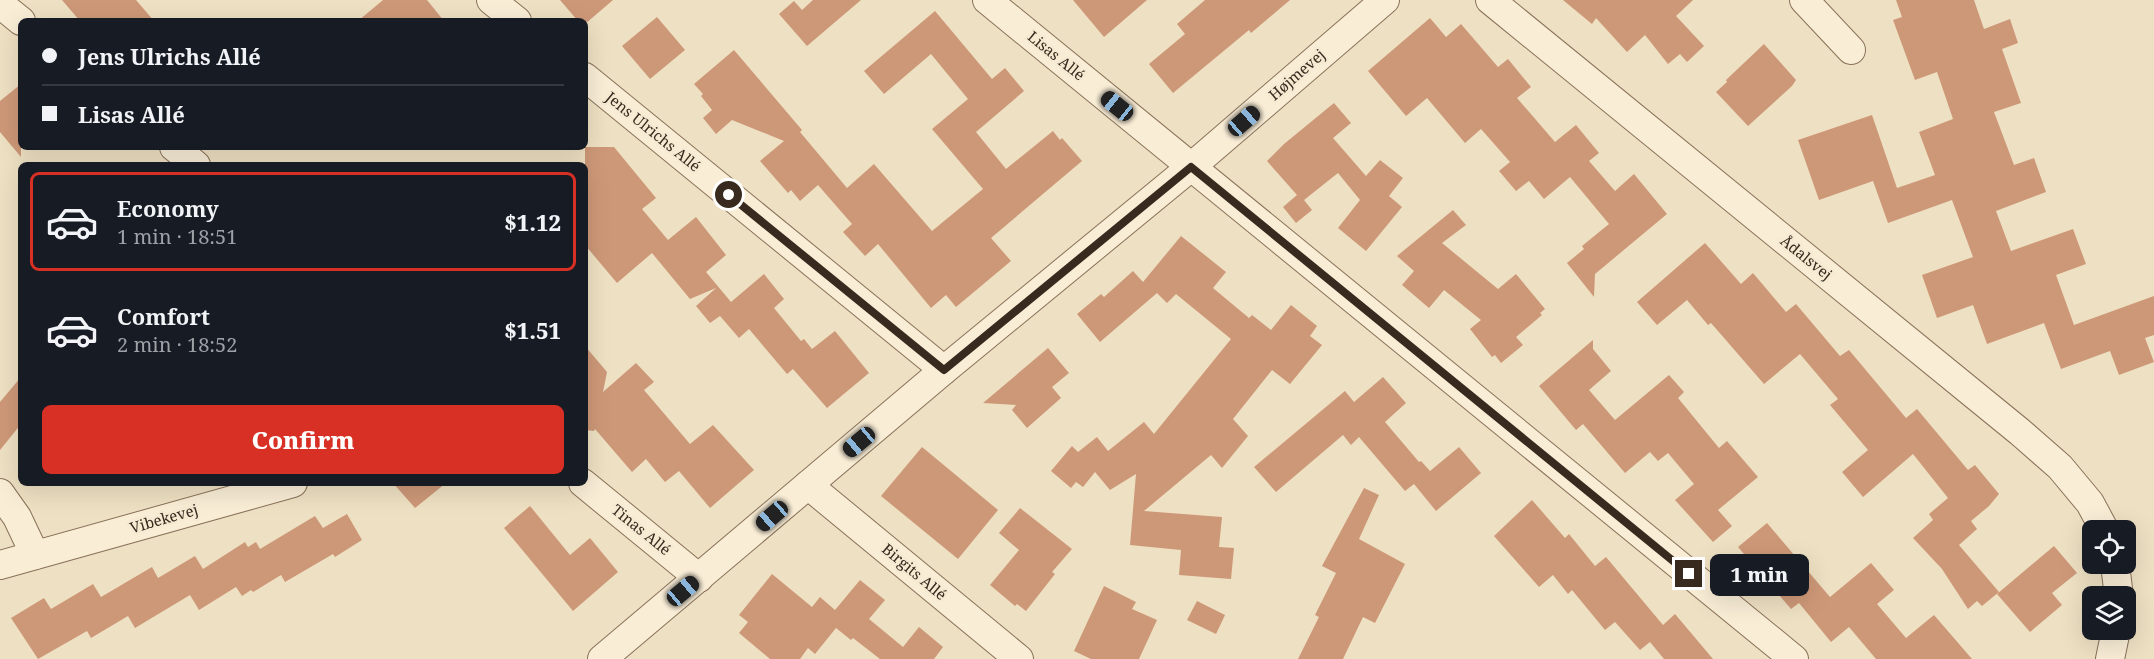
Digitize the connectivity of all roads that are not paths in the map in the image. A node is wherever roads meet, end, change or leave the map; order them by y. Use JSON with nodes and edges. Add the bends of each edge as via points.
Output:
{"nodes":[{"id":1,"x":491,"y":0,"type":"edge"},
{"id":2,"x":987,"y":0,"type":"edge"},
{"id":3,"x":1385,"y":0,"type":"edge"},
{"id":4,"x":1490,"y":0,"type":"edge"},
{"id":5,"x":1804,"y":0,"type":"edge"},
{"id":6,"x":0,"y":4,"type":"edge"},
{"id":7,"x":513,"y":18,"type":"edge"},
{"id":8,"x":18,"y":19,"type":"edge"},
{"id":9,"x":1851,"y":50,"type":"dead end"},
{"id":10,"x":588,"y":79,"type":"edge"},
{"id":11,"x":178,"y":150,"type":"edge"},
{"id":12,"x":192,"y":162,"type":"edge"},
{"id":13,"x":1191,"y":167,"type":"junction"},
{"id":14,"x":944,"y":370,"type":"junction"},
{"id":15,"x":808,"y":485,"type":"junction"},
{"id":16,"x":282,"y":486,"type":"edge"},
{"id":17,"x":587,"y":486,"type":"edge"},
{"id":18,"x":0,"y":493,"type":"edge"},
{"id":19,"x":2099,"y":520,"type":"edge"},
{"id":20,"x":35,"y":555,"type":"junction"},
{"id":21,"x":0,"y":565,"type":"edge"},
{"id":22,"x":699,"y":578,"type":"junction"},
{"id":23,"x":2114,"y":640,"type":"edge"},
{"id":24,"x":602,"y":659,"type":"edge"},
{"id":25,"x":1019,"y":659,"type":"edge"},
{"id":26,"x":1794,"y":659,"type":"edge"},
{"id":27,"x":2110,"y":659,"type":"edge"}],
"edges":[{"from":1,"to":7,"type":"street"},
{"from":2,"to":13,"type":"street","name":"Lisas Allé"},
{"from":3,"to":13,"type":"street","name":"Højmevej"},
{"from":4,"to":19,"type":"street","name":"Ådalsvej","via":[[2020,432],[2060,467]]},
{"from":5,"to":9,"type":"street"},
{"from":6,"to":8,"type":"street"},
{"from":10,"to":14,"type":"street","name":"Jens Ulrichs Allé"},
{"from":11,"to":12,"type":"street"},
{"from":13,"to":14,"type":"street","name":"Højmevej"},
{"from":13,"to":26,"type":"street","name":"Lisas Allé"},
{"from":14,"to":15,"type":"street","name":"Højmevej"},
{"from":15,"to":22,"type":"street","name":"Højmevej"},
{"from":15,"to":25,"type":"street","name":"Birgits Allé"},
{"from":16,"to":20,"type":"street","name":"Vibekevej"},
{"from":17,"to":22,"type":"street","name":"Tinas Allé"},
{"from":18,"to":20,"type":"street"},
{"from":20,"to":21,"type":"street","name":"Vibekevej"},
{"from":22,"to":24,"type":"street","name":"Højmevej"},
{"from":23,"to":27,"type":"street"}]}
